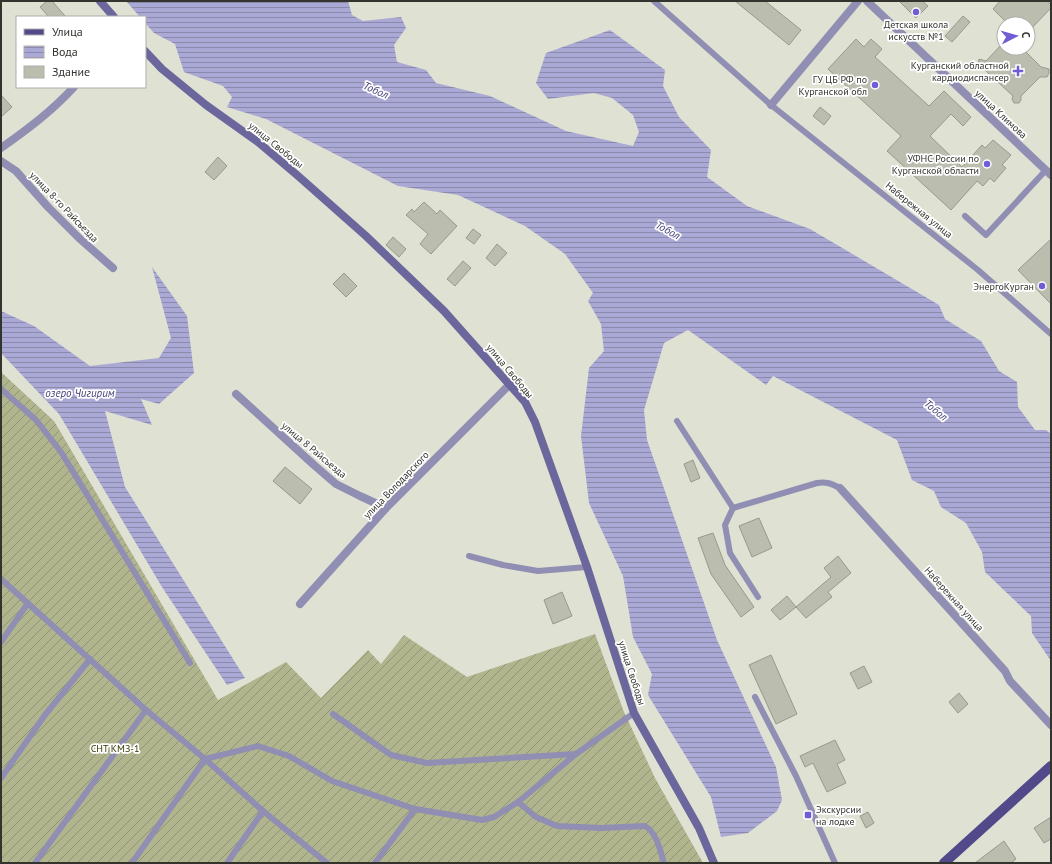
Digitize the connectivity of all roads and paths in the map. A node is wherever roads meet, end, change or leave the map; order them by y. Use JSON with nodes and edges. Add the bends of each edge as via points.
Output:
{"nodes":[{"id":1,"x":100,"y":1,"type":"edge"},
{"id":2,"x":654,"y":1,"type":"edge"},
{"id":3,"x":858,"y":1,"type":"edge"},
{"id":4,"x":867,"y":1,"type":"edge"},
{"id":5,"x":113,"y":16,"type":"edge"},
{"id":6,"x":146,"y":52,"type":"edge"},
{"id":7,"x":73,"y":88,"type":"edge"},
{"id":8,"x":772,"y":105,"type":"junction"},
{"id":9,"x":1,"y":148,"type":"edge"},
{"id":10,"x":1,"y":161,"type":"edge"},
{"id":11,"x":1048,"y":173,"type":"edge"},
{"id":12,"x":965,"y":216,"type":"dead end"},
{"id":13,"x":113,"y":268,"type":"dead end"},
{"id":14,"x":1051,"y":334,"type":"edge"},
{"id":15,"x":510,"y":384,"type":"junction"},
{"id":16,"x":1,"y":389,"type":"edge"},
{"id":17,"x":236,"y":394,"type":"dead end"},
{"id":18,"x":677,"y":421,"type":"dead end"},
{"id":19,"x":840,"y":488,"type":"joint"},
{"id":20,"x":386,"y":508,"type":"junction"},
{"id":21,"x":733,"y":508,"type":"junction"},
{"id":22,"x":469,"y":556,"type":"dead end"},
{"id":23,"x":587,"y":567,"type":"junction"},
{"id":24,"x":1,"y":579,"type":"edge"},
{"id":25,"x":758,"y":597,"type":"dead end"},
{"id":26,"x":28,"y":603,"type":"junction"},
{"id":27,"x":300,"y":604,"type":"dead end"},
{"id":28,"x":1,"y":642,"type":"edge"},
{"id":29,"x":90,"y":659,"type":"junction"},
{"id":30,"x":190,"y":663,"type":"dead end"},
{"id":31,"x":755,"y":697,"type":"dead end"},
{"id":32,"x":146,"y":710,"type":"junction"},
{"id":33,"x":634,"y":713,"type":"junction"},
{"id":34,"x":333,"y":714,"type":"dead end"},
{"id":35,"x":1051,"y":725,"type":"edge"},
{"id":36,"x":576,"y":754,"type":"junction"},
{"id":37,"x":205,"y":759,"type":"junction"},
{"id":38,"x":1051,"y":766,"type":"edge"},
{"id":39,"x":1,"y":778,"type":"edge"},
{"id":40,"x":518,"y":802,"type":"junction"},
{"id":41,"x":415,"y":809,"type":"junction"},
{"id":42,"x":264,"y":811,"type":"junction"},
{"id":43,"x":325,"y":862,"type":"edge"},
{"id":44,"x":35,"y":863,"type":"edge"},
{"id":45,"x":132,"y":863,"type":"edge"},
{"id":46,"x":227,"y":863,"type":"edge"},
{"id":47,"x":375,"y":863,"type":"edge"},
{"id":48,"x":664,"y":863,"type":"edge"},
{"id":49,"x":714,"y":863,"type":"edge"},
{"id":50,"x":835,"y":863,"type":"edge"},
{"id":51,"x":944,"y":863,"type":"edge"}],
"edges":[{"from":1,"to":5,"type":"street"},
{"from":2,"to":8,"type":"lane","name":"Набережная улица"},
{"from":3,"to":8,"type":"street"},
{"from":4,"to":11,"type":"street","name":"улица Климова"},
{"from":6,"to":15,"type":"street","name":"улица Свободы","via":[[162,69],[206,105],[286,165],[366,236],[444,311]]},
{"from":7,"to":9,"type":"street","via":[[58,105]]},
{"from":8,"to":14,"type":"lane","name":"Набережная улица","via":[[978,270]]},
{"from":10,"to":13,"type":"street","name":"улица 8-го Райсъезда","via":[[16,171],[79,238]]},
{"from":11,"to":12,"type":"lane","via":[[986,235]]},
{"from":15,"to":20,"type":"street","name":"улица Володарского"},
{"from":15,"to":23,"type":"street","name":"улица Свободы","via":[[525,402],[535,422]]},
{"from":16,"to":30,"type":"lane","via":[[36,420],[61,452]]},
{"from":17,"to":20,"type":"street","name":"улица 8 Райсъезда","via":[[336,484]]},
{"from":18,"to":21,"type":"lane"},
{"from":19,"to":21,"type":"lane","via":[[830,483],[817,483]]},
{"from":19,"to":35,"type":"street","name":"Набережная улица"},
{"from":20,"to":27,"type":"street","name":"улица Володарского"},
{"from":21,"to":25,"type":"lane","via":[[725,525],[730,553]]},
{"from":22,"to":23,"type":"lane","via":[[503,566],[538,571]]},
{"from":23,"to":33,"type":"street","name":"улица Свободы"},
{"from":24,"to":26,"type":"lane"},
{"from":26,"to":28,"type":"lane"},
{"from":26,"to":29,"type":"lane"},
{"from":29,"to":32,"type":"lane"},
{"from":29,"to":39,"type":"lane","via":[[45,715]]},
{"from":31,"to":50,"type":"lane","via":[[796,776]]},
{"from":32,"to":37,"type":"lane"},
{"from":32,"to":44,"type":"lane"},
{"from":33,"to":36,"type":"lane"},
{"from":33,"to":49,"type":"street","name":"улица Свободы","via":[[699,828]]},
{"from":34,"to":36,"type":"lane","via":[[390,755],[427,763]]},
{"from":36,"to":40,"type":"lane"},
{"from":37,"to":41,"type":"lane","via":[[258,746],[289,756],[332,781]]},
{"from":37,"to":42,"type":"lane"},
{"from":37,"to":45,"type":"lane"},
{"from":38,"to":51,"type":"main road"},
{"from":40,"to":41,"type":"lane","via":[[494,817],[482,820]]},
{"from":40,"to":48,"type":"lane","via":[[536,817],[557,826],[644,826],[654,834]]},
{"from":41,"to":47,"type":"lane"},
{"from":42,"to":43,"type":"lane"},
{"from":42,"to":46,"type":"lane"}]}
